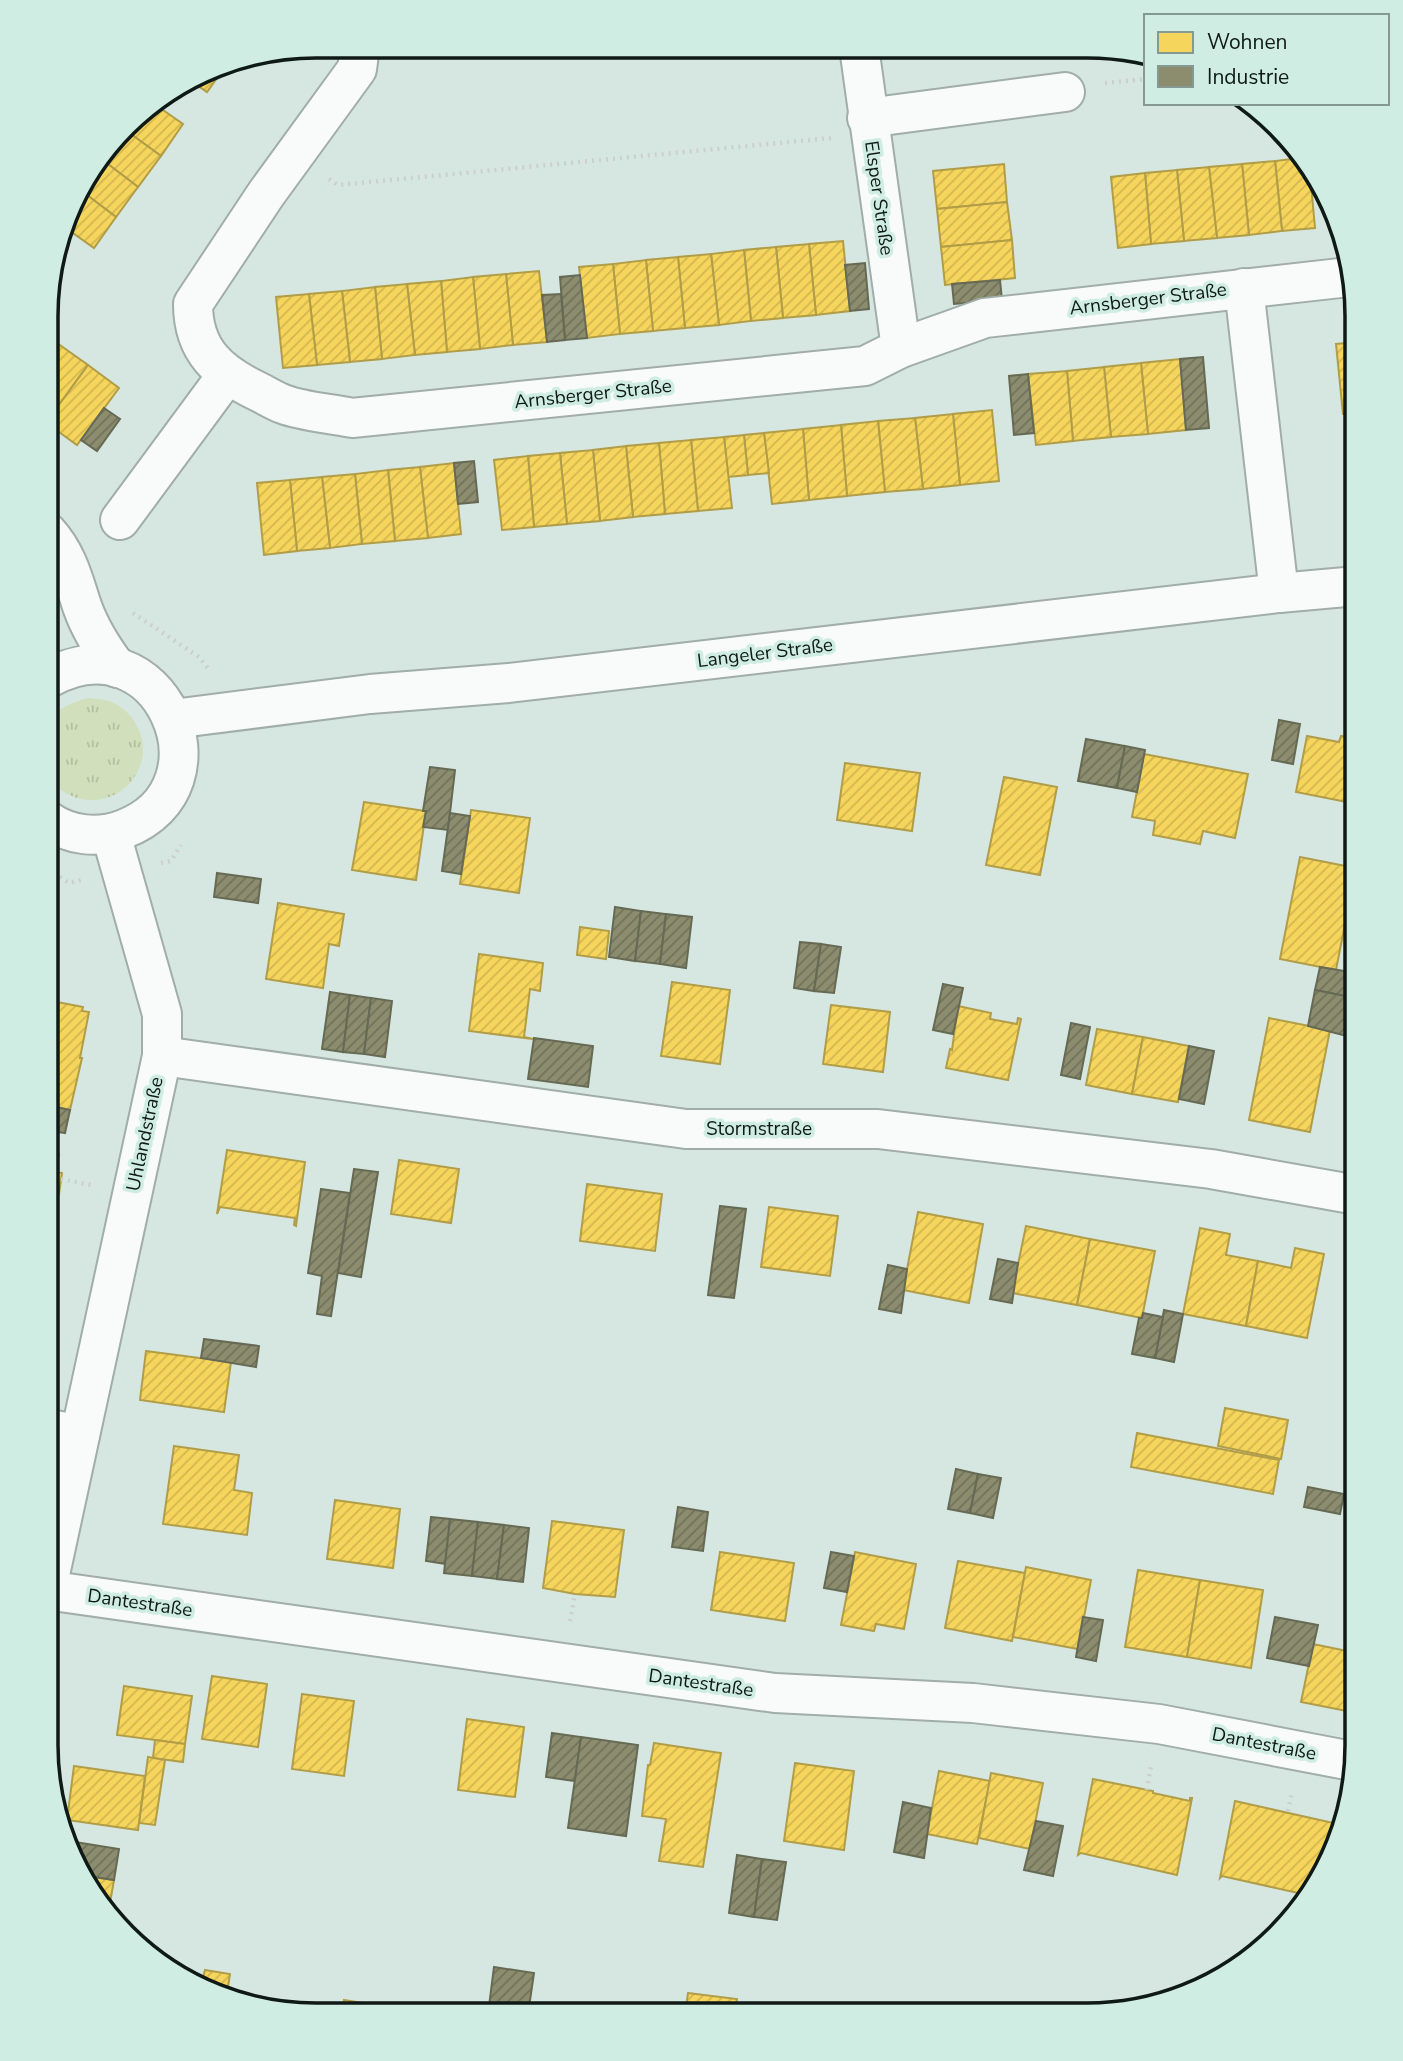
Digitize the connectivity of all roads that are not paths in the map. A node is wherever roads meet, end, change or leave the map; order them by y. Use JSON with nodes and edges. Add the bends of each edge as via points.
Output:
{"nodes":[{"id":1,"x":358,"y":58,"type":"edge"},
{"id":2,"x":860,"y":58,"type":"edge"},
{"id":3,"x":1065,"y":92,"type":"dead end"},
{"id":4,"x":869,"y":126,"type":"junction"},
{"id":5,"x":1342,"y":278,"type":"edge"},
{"id":6,"x":1244,"y":288,"type":"junction"},
{"id":7,"x":901,"y":348,"type":"junction"},
{"id":8,"x":227,"y":375,"type":"junction"},
{"id":9,"x":121,"y":520,"type":"dead end"},
{"id":10,"x":58,"y":548,"type":"edge"},
{"id":11,"x":1345,"y":587,"type":"edge"},
{"id":12,"x":1279,"y":593,"type":"junction"},
{"id":13,"x":117,"y":668,"type":"junction"},
{"id":14,"x":58,"y":674,"type":"edge"},
{"id":15,"x":173,"y":719,"type":"junction"},
{"id":16,"x":58,"y":828,"type":"edge"},
{"id":17,"x":111,"y":834,"type":"junction"},
{"id":18,"x":162,"y":1056,"type":"junction"},
{"id":19,"x":1345,"y":1193,"type":"edge"},
{"id":20,"x":63,"y":1432,"type":"edge"},
{"id":21,"x":58,"y":1479,"type":"edge"},
{"id":22,"x":58,"y":1593,"type":"edge"},
{"id":23,"x":1345,"y":1760,"type":"edge"}],
"edges":[{"from":1,"to":8,"type":"street","name":"Arnsberger Straße","via":[[357,69],[193,304],[198,339]]},
{"from":2,"to":4,"type":"street","name":"Elsper Straße"},
{"from":3,"to":4,"type":"street"},
{"from":4,"to":7,"type":"street","name":"Elsper Straße"},
{"from":5,"to":6,"type":"street","name":"Arnsberger Straße"},
{"from":6,"to":7,"type":"street","name":"Arnsberger Straße","via":[[985,318]]},
{"from":6,"to":12,"type":"street"},
{"from":7,"to":8,"type":"street","name":"Arnsberger Straße","via":[[865,366],[352,418],[283,404]]},
{"from":8,"to":9,"type":"street"},
{"from":10,"to":13,"type":"street","via":[[69,565],[97,641]]},
{"from":11,"to":12,"type":"street","name":"Langeler Straße"},
{"from":12,"to":15,"type":"street","name":"Langeler Straße"},
{"from":13,"to":14,"type":"street","via":[[90,664]]},
{"from":13,"to":15,"type":"street","via":[[151,686]]},
{"from":15,"to":17,"type":"street","via":[[179,743],[169,791],[134,825]]},
{"from":16,"to":17,"type":"street","via":[[84,835]]},
{"from":17,"to":18,"type":"street","name":"Uhlandstraße","via":[[162,1014]]},
{"from":18,"to":19,"type":"street","name":"Stormstraße","via":[[685,1129],[878,1129],[1212,1169]]},
{"from":18,"to":20,"type":"street","name":"Uhlandstraße"},
{"from":20,"to":21,"type":"street","name":"Uhlandstraße"},
{"from":22,"to":23,"type":"street","name":"Dantestraße","via":[[775,1693],[972,1703],[1159,1724]]}]}
